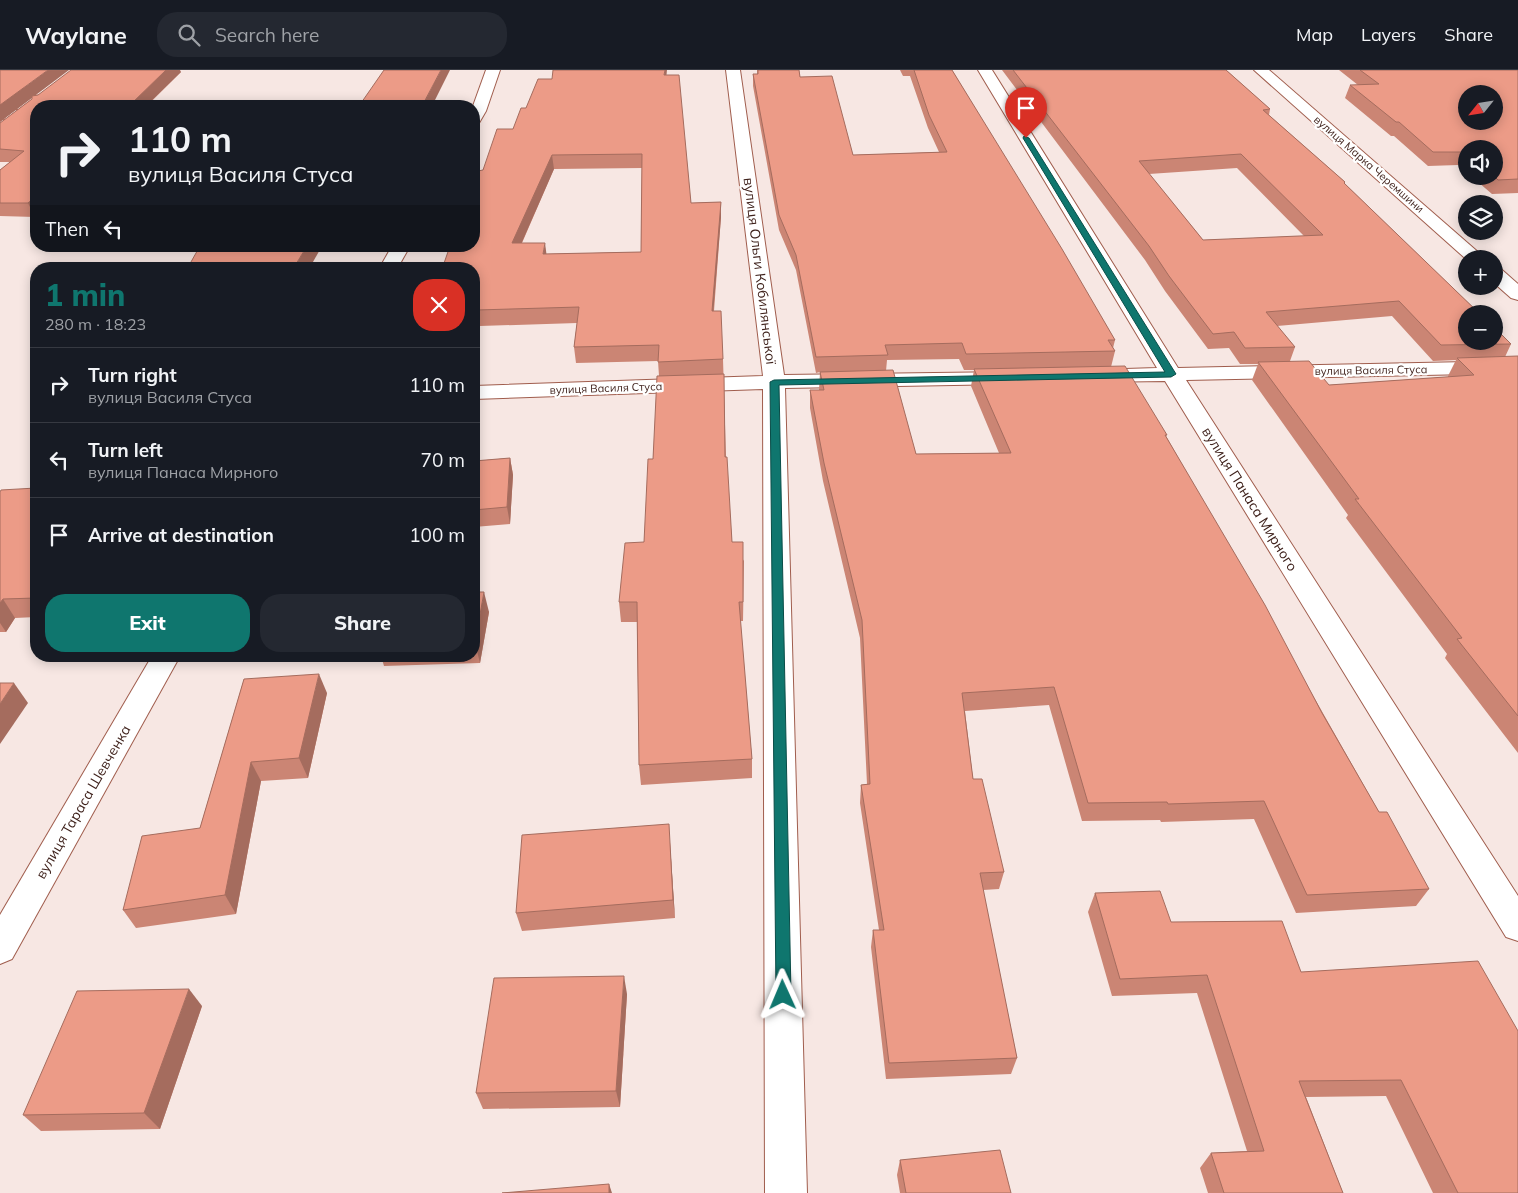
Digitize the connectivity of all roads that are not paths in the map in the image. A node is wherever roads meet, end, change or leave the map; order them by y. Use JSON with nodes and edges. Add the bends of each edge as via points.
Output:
{"nodes":[{"id":1,"x":493,"y":70,"type":"edge"},
{"id":2,"x":733,"y":70,"type":"edge"},
{"id":3,"x":985,"y":70,"type":"edge"},
{"id":4,"x":1261,"y":70,"type":"edge"},
{"id":5,"x":480,"y":102,"type":"edge"},
{"id":6,"x":30,"y":110,"type":"edge"},
{"id":7,"x":30,"y":112,"type":"edge"},
{"id":8,"x":0,"y":115,"type":"edge"},
{"id":9,"x":0,"y":131,"type":"edge"},
{"id":10,"x":1467,"y":250,"type":"edge"},
{"id":11,"x":1503,"y":281,"type":"edge"},
{"id":12,"x":1518,"y":294,"type":"edge"},
{"id":13,"x":1518,"y":367,"type":"edge"},
{"id":14,"x":1171,"y":374,"type":"junction"},
{"id":15,"x":1072,"y":376,"type":"edge"},
{"id":16,"x":1032,"y":377,"type":"edge"},
{"id":17,"x":774,"y":382,"type":"junction"},
{"id":18,"x":480,"y":393,"type":"edge"},
{"id":19,"x":163,"y":662,"type":"edge"},
{"id":20,"x":1518,"y":926,"type":"edge"},
{"id":21,"x":0,"y":948,"type":"edge"},
{"id":22,"x":786,"y":1193,"type":"edge"}],
"edges":[{"from":1,"to":5,"type":"street"},
{"from":2,"to":17,"type":"street","name":"вулиця Ольги Кобилянської"},
{"from":3,"to":14,"type":"street","name":"вулиця Панаса Мирного"},
{"from":4,"to":10,"type":"street","name":"вулиця Марка Черемшини"},
{"from":6,"to":8,"type":"street"},
{"from":7,"to":9,"type":"street"},
{"from":11,"to":12,"type":"street"},
{"from":13,"to":14,"type":"street","name":"вулиця Василя Стуса"},
{"from":14,"to":15,"type":"street","name":"вулиця Василя Стуса"},
{"from":14,"to":20,"type":"street","name":"вулиця Панаса Мирного"},
{"from":16,"to":17,"type":"street","name":"вулиця Василя Стуса"},
{"from":17,"to":18,"type":"street","name":"вулиця Василя Стуса"},
{"from":17,"to":22,"type":"street","name":"вулиця Ольги Кобилянської"},
{"from":19,"to":21,"type":"street","name":"вулиця Тараса Шевченка"}]}
